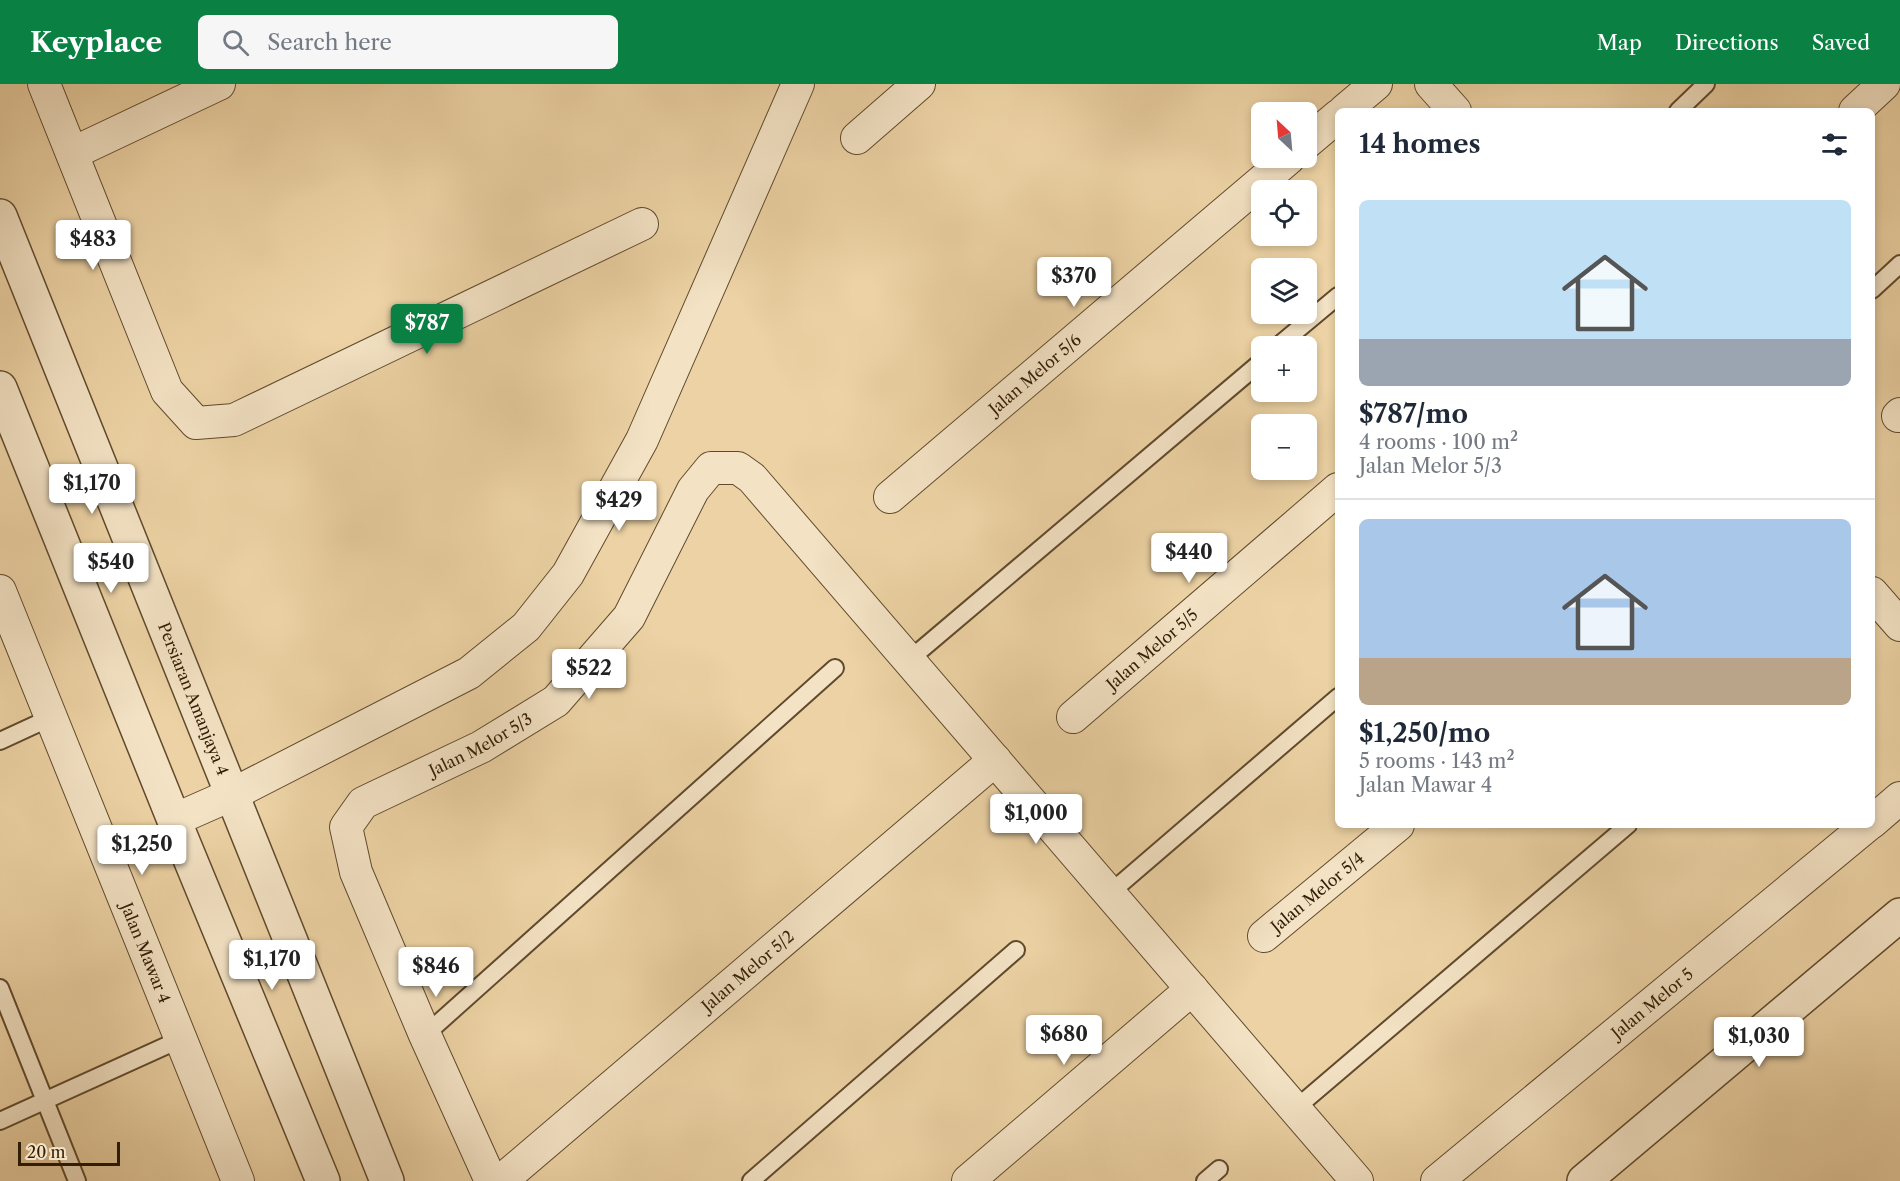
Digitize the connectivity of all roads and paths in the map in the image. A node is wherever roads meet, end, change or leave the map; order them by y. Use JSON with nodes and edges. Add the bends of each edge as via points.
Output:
{"nodes":[{"id":1,"x":44,"y":84,"type":"edge"},
{"id":2,"x":219,"y":84,"type":"edge"},
{"id":3,"x":798,"y":84,"type":"edge"},
{"id":4,"x":919,"y":84,"type":"edge"},
{"id":5,"x":1376,"y":84,"type":"edge"},
{"id":6,"x":1431,"y":84,"type":"edge"},
{"id":7,"x":1706,"y":84,"type":"edge"},
{"id":8,"x":1884,"y":84,"type":"edge"},
{"id":9,"x":1348,"y":108,"type":"edge"},
{"id":10,"x":1452,"y":108,"type":"edge"},
{"id":11,"x":1681,"y":108,"type":"edge"},
{"id":12,"x":1858,"y":108,"type":"edge"},
{"id":13,"x":1335,"y":119,"type":"edge"},
{"id":14,"x":1317,"y":134,"type":"edge"},
{"id":15,"x":857,"y":138,"type":"dead end"},
{"id":16,"x":73,"y":153,"type":"junction"},
{"id":17,"x":1277,"y":168,"type":"edge"},
{"id":18,"x":0,"y":216,"type":"edge"},
{"id":19,"x":642,"y":224,"type":"dead end"},
{"id":20,"x":1900,"y":264,"type":"edge"},
{"id":21,"x":1875,"y":287,"type":"edge"},
{"id":22,"x":1335,"y":298,"type":"edge"},
{"id":23,"x":1290,"y":336,"type":"edge"},
{"id":24,"x":1251,"y":370,"type":"edge"},
{"id":25,"x":0,"y":388,"type":"edge"},
{"id":26,"x":1335,"y":492,"type":"edge"},
{"id":27,"x":890,"y":497,"type":"dead end"},
{"id":28,"x":0,"y":591,"type":"edge"},
{"id":29,"x":1875,"y":596,"type":"edge"},
{"id":30,"x":1900,"y":625,"type":"edge"},
{"id":31,"x":909,"y":660,"type":"junction"},
{"id":32,"x":835,"y":668,"type":"dead end"},
{"id":33,"x":1335,"y":700,"type":"edge"},
{"id":34,"x":52,"y":717,"type":"junction"},
{"id":35,"x":1073,"y":717,"type":"dead end"},
{"id":36,"x":0,"y":741,"type":"edge"},
{"id":37,"x":995,"y":760,"type":"junction"},
{"id":38,"x":233,"y":794,"type":"junction"},
{"id":39,"x":1900,"y":798,"type":"edge"},
{"id":40,"x":1875,"y":819,"type":"edge"},
{"id":41,"x":174,"y":820,"type":"junction"},
{"id":42,"x":1394,"y":828,"type":"edge"},
{"id":43,"x":1624,"y":828,"type":"edge"},
{"id":44,"x":1864,"y":828,"type":"edge"},
{"id":45,"x":1110,"y":893,"type":"junction"},
{"id":46,"x":1900,"y":915,"type":"edge"},
{"id":47,"x":1264,"y":936,"type":"dead end"},
{"id":48,"x":1016,"y":950,"type":"dead end"},
{"id":49,"x":0,"y":988,"type":"edge"},
{"id":50,"x":1192,"y":989,"type":"junction"},
{"id":51,"x":425,"y":1035,"type":"junction"},
{"id":52,"x":180,"y":1040,"type":"junction"},
{"id":53,"x":45,"y":1100,"type":"junction"},
{"id":54,"x":1295,"y":1109,"type":"junction"},
{"id":55,"x":0,"y":1121,"type":"edge"},
{"id":56,"x":1219,"y":1169,"type":"dead end"},
{"id":57,"x":77,"y":1181,"type":"edge"},
{"id":58,"x":238,"y":1181,"type":"edge"},
{"id":59,"x":323,"y":1181,"type":"edge"},
{"id":60,"x":387,"y":1181,"type":"edge"},
{"id":61,"x":491,"y":1181,"type":"edge"},
{"id":62,"x":501,"y":1181,"type":"edge"},
{"id":63,"x":751,"y":1181,"type":"edge"},
{"id":64,"x":968,"y":1181,"type":"edge"},
{"id":65,"x":1205,"y":1181,"type":"edge"},
{"id":66,"x":1357,"y":1181,"type":"edge"},
{"id":67,"x":1437,"y":1181,"type":"edge"},
{"id":68,"x":1584,"y":1181,"type":"edge"}],
"edges":[{"from":1,"to":16,"type":"street"},
{"from":2,"to":16,"type":"street"},
{"from":3,"to":38,"type":"street","via":[[642,440],[568,574],[526,627],[469,673]]},
{"from":4,"to":15,"type":"street"},
{"from":5,"to":9,"type":"street"},
{"from":6,"to":10,"type":"street"},
{"from":7,"to":11,"type":"lane"},
{"from":8,"to":12,"type":"street"},
{"from":13,"to":14,"type":"street"},
{"from":16,"to":19,"type":"street","via":[[167,391],[196,423],[234,420]]},
{"from":17,"to":27,"type":"street","name":"Jalan Melor 5/6"},
{"from":18,"to":38,"type":"street","name":"Persiaran Amanjaya 4"},
{"from":20,"to":21,"type":"lane"},
{"from":22,"to":23,"type":"lane"},
{"from":24,"to":31,"type":"lane"},
{"from":25,"to":41,"type":"street"},
{"from":26,"to":35,"type":"street","name":"Jalan Melor 5/5"},
{"from":28,"to":34,"type":"street","name":"Jalan Mawar 4"},
{"from":29,"to":30,"type":"street"},
{"from":31,"to":37,"type":"street"},
{"from":31,"to":51,"type":"street","name":"Jalan Melor 5/3","via":[[752,478],[738,468],[711,468],[693,490],[629,617],[555,700],[481,747],[363,803],[346,827],[356,872]]},
{"from":32,"to":51,"type":"lane"},
{"from":33,"to":45,"type":"lane"},
{"from":34,"to":36,"type":"lane"},
{"from":34,"to":52,"type":"street","name":"Jalan Mawar 4"},
{"from":37,"to":45,"type":"street"},
{"from":37,"to":62,"type":"street","name":"Jalan Melor 5/2"},
{"from":38,"to":41,"type":"street"},
{"from":38,"to":60,"type":"street","name":"Persiaran Amanjaya 4"},
{"from":39,"to":40,"type":"street"},
{"from":41,"to":59,"type":"street"},
{"from":42,"to":47,"type":"street","name":"Jalan Melor 5/4"},
{"from":43,"to":54,"type":"lane"},
{"from":44,"to":67,"type":"street","name":"Jalan Melor 5"},
{"from":45,"to":50,"type":"street"},
{"from":46,"to":68,"type":"street"},
{"from":48,"to":63,"type":"lane"},
{"from":49,"to":53,"type":"lane"},
{"from":50,"to":54,"type":"street"},
{"from":50,"to":64,"type":"street"},
{"from":51,"to":61,"type":"street"},
{"from":52,"to":53,"type":"lane"},
{"from":52,"to":58,"type":"street","name":"Jalan Mawar 4"},
{"from":53,"to":55,"type":"lane"},
{"from":53,"to":57,"type":"lane"},
{"from":54,"to":66,"type":"street"},
{"from":56,"to":65,"type":"lane"}]}
